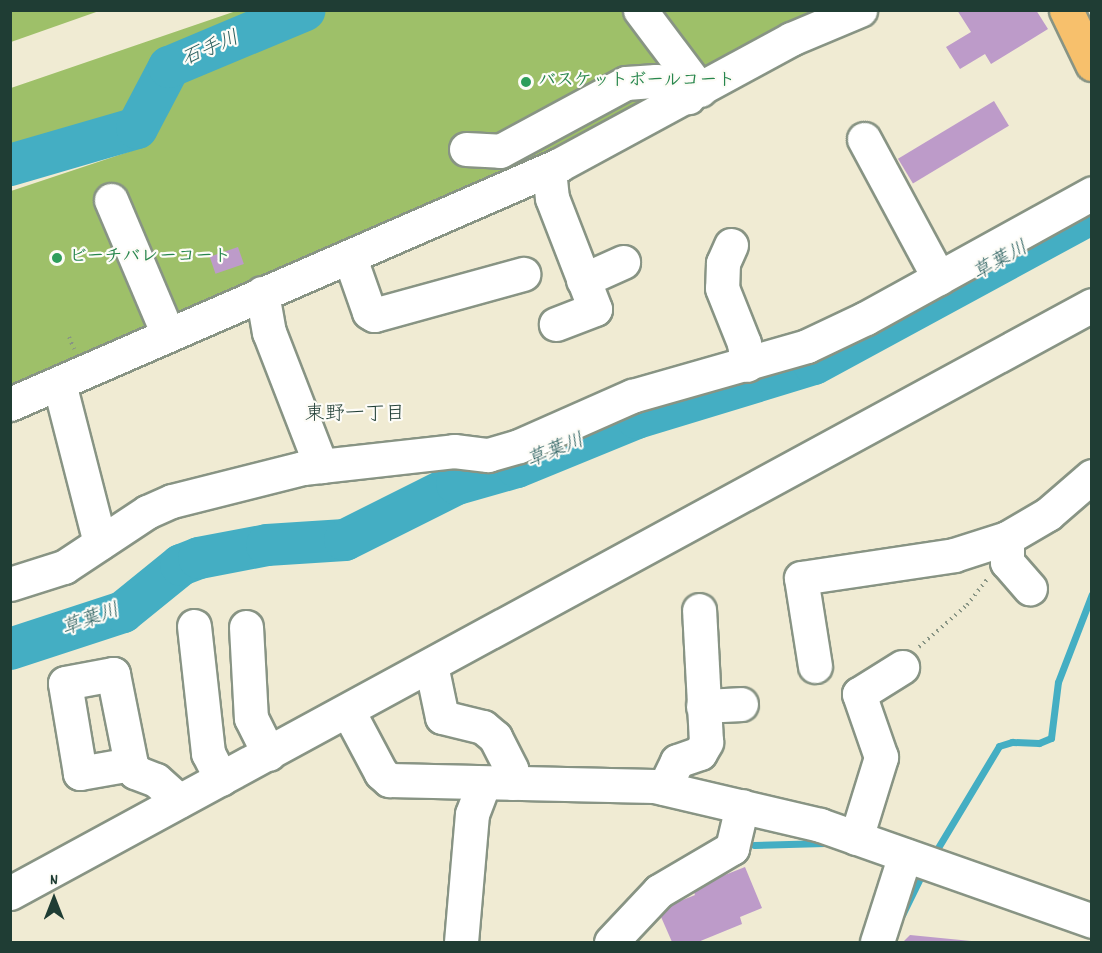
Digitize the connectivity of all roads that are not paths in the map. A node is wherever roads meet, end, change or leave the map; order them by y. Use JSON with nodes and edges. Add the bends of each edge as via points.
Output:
{"nodes":[{"id":1,"x":640,"y":10,"type":"edge"},
{"id":2,"x":860,"y":10,"type":"edge"},
{"id":3,"x":1066,"y":10,"type":"edge"},
{"id":4,"x":1092,"y":64,"type":"edge"},
{"id":5,"x":694,"y":94,"type":"junction"},
{"id":6,"x":466,"y":149,"type":"dead end"},
{"id":7,"x":861,"y":149,"type":"dead end"},
{"id":8,"x":549,"y":170,"type":"junction"},
{"id":9,"x":1092,"y":193,"type":"edge"},
{"id":10,"x":111,"y":200,"type":"dead end"},
{"id":11,"x":731,"y":244,"type":"dead end"},
{"id":12,"x":350,"y":258,"type":"junction"},
{"id":13,"x":623,"y":262,"type":"dead end"},
{"id":14,"x":523,"y":274,"type":"dead end"},
{"id":15,"x":939,"y":278,"type":"junction"},
{"id":16,"x":583,"y":280,"type":"junction"},
{"id":17,"x":261,"y":293,"type":"junction"},
{"id":18,"x":1092,"y":305,"type":"edge"},
{"id":19,"x":556,"y":324,"type":"dead end"},
{"id":20,"x":168,"y":333,"type":"junction"},
{"id":21,"x":747,"y":365,"type":"junction"},
{"id":22,"x":59,"y":383,"type":"junction"},
{"id":23,"x":10,"y":404,"type":"edge"},
{"id":24,"x":321,"y":466,"type":"junction"},
{"id":25,"x":1092,"y":476,"type":"edge"},
{"id":26,"x":1007,"y":538,"type":"junction"},
{"id":27,"x":100,"y":543,"type":"junction"},
{"id":28,"x":12,"y":574,"type":"edge"},
{"id":29,"x":1030,"y":588,"type":"dead end"},
{"id":30,"x":699,"y":610,"type":"dead end"},
{"id":31,"x":431,"y":665,"type":"junction"},
{"id":32,"x":815,"y":666,"type":"dead end"},
{"id":33,"x":902,"y":667,"type":"road end"},
{"id":34,"x":741,"y":704,"type":"dead end"},
{"id":35,"x":703,"y":706,"type":"junction"},
{"id":36,"x":348,"y":711,"type":"junction"},
{"id":37,"x":268,"y":754,"type":"junction"},
{"id":38,"x":131,"y":764,"type":"dead end"},
{"id":39,"x":220,"y":779,"type":"junction"},
{"id":40,"x":498,"y":783,"type":"junction"},
{"id":41,"x":664,"y":788,"type":"junction"},
{"id":42,"x":179,"y":801,"type":"junction"},
{"id":43,"x":742,"y":806,"type":"junction"},
{"id":44,"x":856,"y":838,"type":"junction"},
{"id":45,"x":905,"y":855,"type":"junction"},
{"id":46,"x":15,"y":882,"type":"edge"},
{"id":47,"x":1092,"y":921,"type":"edge"},
{"id":48,"x":461,"y":942,"type":"edge"},
{"id":49,"x":611,"y":942,"type":"edge"},
{"id":50,"x":877,"y":942,"type":"edge"}],
"edges":[{"from":1,"to":5,"type":"street"},
{"from":2,"to":5,"type":"street","via":[[791,39]]},
{"from":3,"to":4,"type":"main road"},
{"from":5,"to":6,"type":"street","via":[[656,81],[626,83],[500,151]]},
{"from":5,"to":8,"type":"street"},
{"from":7,"to":15,"type":"street"},
{"from":8,"to":12,"type":"street"},
{"from":8,"to":16,"type":"street","via":[[552,198]]},
{"from":9,"to":15,"type":"street"},
{"from":10,"to":20,"type":"street"},
{"from":11,"to":21,"type":"street","via":[[723,263],[722,288],[744,343]]},
{"from":12,"to":14,"type":"street","via":[[369,312],[374,315]]},
{"from":12,"to":17,"type":"street"},
{"from":13,"to":16,"type":"street"},
{"from":15,"to":21,"type":"street","via":[[807,346]]},
{"from":16,"to":19,"type":"street","via":[[595,309]]},
{"from":17,"to":20,"type":"street"},
{"from":17,"to":24,"type":"street","via":[[269,332]]},
{"from":18,"to":31,"type":"street"},
{"from":20,"to":22,"type":"street"},
{"from":21,"to":24,"type":"street","via":[[632,396],[519,446],[488,455],[454,451]]},
{"from":22,"to":23,"type":"street"},
{"from":22,"to":27,"type":"street"},
{"from":24,"to":27,"type":"street","via":[[261,477],[172,501],[147,512]]},
{"from":25,"to":26,"type":"street","via":[[1067,493],[1048,514]]},
{"from":26,"to":29,"type":"street","via":[[1007,562]]},
{"from":26,"to":32,"type":"street","via":[[954,555],[801,578]]},
{"from":27,"to":28,"type":"street","via":[[64,567]]},
{"from":30,"to":35,"type":"street"},
{"from":31,"to":36,"type":"street"},
{"from":31,"to":40,"type":"street","via":[[442,717],[483,727],[495,736],[511,769]]},
{"from":33,"to":44,"type":"street","via":[[859,694],[881,757]]},
{"from":34,"to":35,"type":"street"},
{"from":35,"to":41,"type":"street","via":[[706,742],[700,753],[676,761]]},
{"from":36,"to":37,"type":"street"},
{"from":36,"to":40,"type":"street","via":[[381,773],[389,780]]},
{"from":37,"to":39,"type":"street"},
{"from":37,"to":39,"type":"street","via":[[251,718],[233,627],[208,753]]},
{"from":38,"to":42,"type":"street","via":[[135,772],[156,780]]},
{"from":39,"to":42,"type":"street"},
{"from":40,"to":41,"type":"street","via":[[610,783]]},
{"from":40,"to":48,"type":"street","via":[[472,814],[475,909]]},
{"from":41,"to":43,"type":"street"},
{"from":42,"to":46,"type":"street"},
{"from":43,"to":44,"type":"street"},
{"from":43,"to":49,"type":"street","via":[[732,849],[659,891]]},
{"from":44,"to":45,"type":"street"},
{"from":45,"to":47,"type":"street"},
{"from":45,"to":50,"type":"street"}]}
